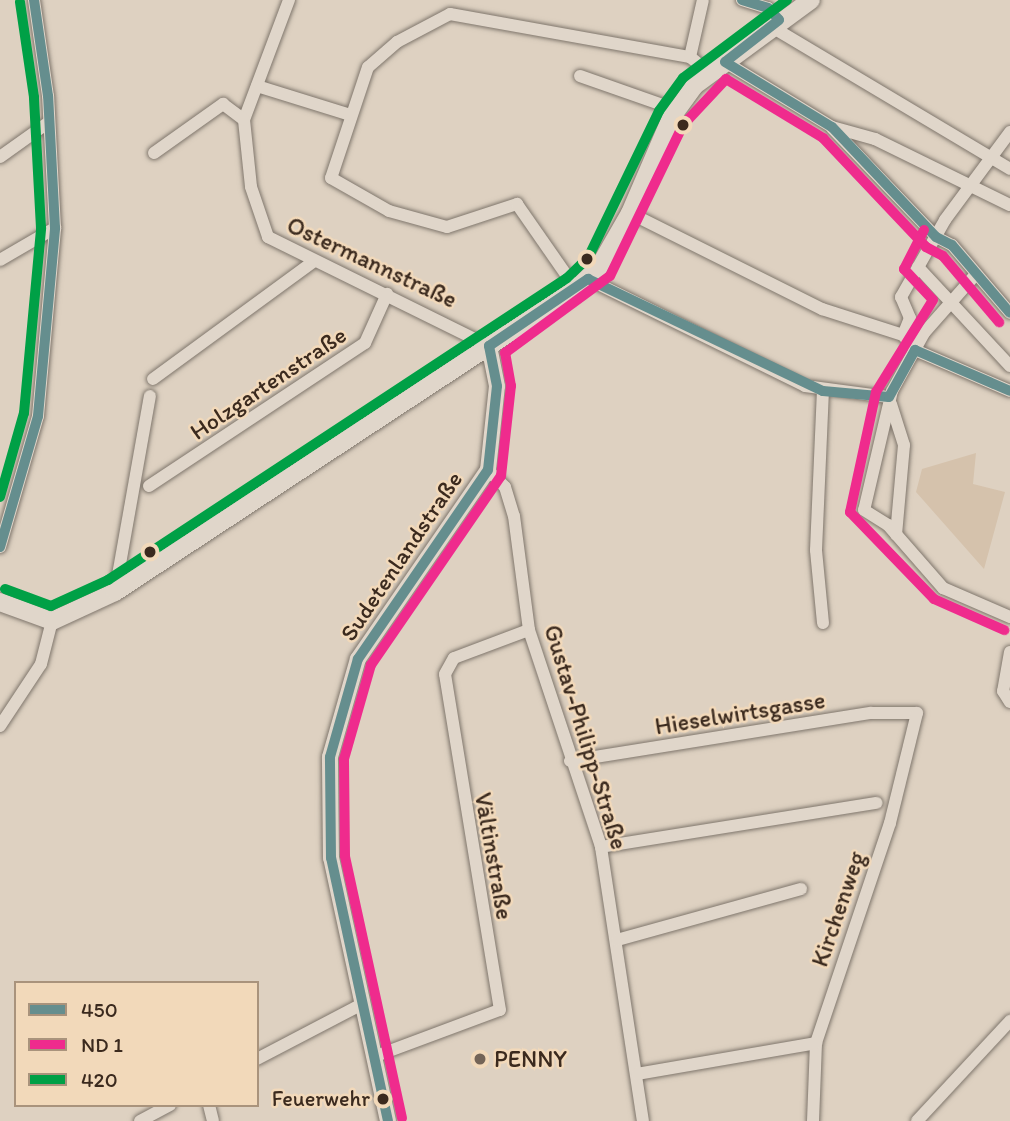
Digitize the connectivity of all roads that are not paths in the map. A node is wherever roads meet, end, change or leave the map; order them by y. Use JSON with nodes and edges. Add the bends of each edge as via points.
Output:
{"nodes":[{"id":1,"x":34,"y":0,"type":"edge"},
{"id":2,"x":289,"y":0,"type":"edge"},
{"id":3,"x":703,"y":0,"type":"edge"},
{"id":4,"x":743,"y":0,"type":"edge"},
{"id":5,"x":811,"y":0,"type":"edge"},
{"id":6,"x":450,"y":7,"type":"edge"},
{"id":7,"x":776,"y":23,"type":"junction"},
{"id":8,"x":690,"y":57,"type":"junction"},
{"id":9,"x":725,"y":62,"type":"junction"},
{"id":10,"x":710,"y":73,"type":"junction"},
{"id":11,"x":580,"y":76,"type":"dead end"},
{"id":12,"x":257,"y":86,"type":"junction"},
{"id":13,"x":677,"y":110,"type":"junction"},
{"id":14,"x":350,"y":116,"type":"junction"},
{"id":15,"x":244,"y":120,"type":"junction"},
{"id":16,"x":49,"y":122,"type":"junction"},
{"id":17,"x":832,"y":127,"type":"junction"},
{"id":18,"x":1010,"y":132,"type":"edge"},
{"id":19,"x":154,"y":153,"type":"dead end"},
{"id":20,"x":0,"y":157,"type":"edge"},
{"id":21,"x":990,"y":158,"type":"junction"},
{"id":22,"x":1010,"y":169,"type":"edge"},
{"id":23,"x":970,"y":185,"type":"junction"},
{"id":24,"x":1010,"y":205,"type":"edge"},
{"id":25,"x":631,"y":213,"type":"junction"},
{"id":26,"x":55,"y":229,"type":"junction"},
{"id":27,"x":936,"y":237,"type":"junction"},
{"id":28,"x":0,"y":260,"type":"edge"},
{"id":29,"x":314,"y":261,"type":"junction"},
{"id":30,"x":918,"y":267,"type":"junction"},
{"id":31,"x":976,"y":274,"type":"junction"},
{"id":32,"x":582,"y":284,"type":"junction"},
{"id":33,"x":387,"y":294,"type":"junction"},
{"id":34,"x":951,"y":298,"type":"junction"},
{"id":35,"x":1010,"y":313,"type":"edge"},
{"id":36,"x":903,"y":335,"type":"junction"},
{"id":37,"x":489,"y":346,"type":"junction"},
{"id":38,"x":915,"y":350,"type":"junction"},
{"id":39,"x":1010,"y":366,"type":"edge"},
{"id":40,"x":153,"y":379,"type":"dead end"},
{"id":41,"x":823,"y":391,"type":"junction"},
{"id":42,"x":1010,"y":391,"type":"edge"},
{"id":43,"x":150,"y":396,"type":"dead end"},
{"id":44,"x":889,"y":397,"type":"junction"},
{"id":45,"x":488,"y":470,"type":"junction"},
{"id":46,"x":149,"y":486,"type":"dead end"},
{"id":47,"x":896,"y":535,"type":"junction"},
{"id":48,"x":0,"y":547,"type":"edge"},
{"id":49,"x":115,"y":592,"type":"junction"},
{"id":50,"x":0,"y":602,"type":"edge"},
{"id":51,"x":1010,"y":617,"type":"edge"},
{"id":52,"x":52,"y":621,"type":"junction"},
{"id":53,"x":823,"y":623,"type":"dead end"},
{"id":54,"x":529,"y":630,"type":"junction"},
{"id":55,"x":1010,"y":652,"type":"edge"},
{"id":56,"x":1010,"y":702,"type":"edge"},
{"id":57,"x":917,"y":713,"type":"joint"},
{"id":58,"x":0,"y":726,"type":"edge"},
{"id":59,"x":570,"y":761,"type":"junction"},
{"id":60,"x":877,"y":803,"type":"dead end"},
{"id":61,"x":601,"y":847,"type":"junction"},
{"id":62,"x":801,"y":889,"type":"dead end"},
{"id":63,"x":617,"y":940,"type":"junction"},
{"id":64,"x":362,"y":1004,"type":"junction"},
{"id":65,"x":1010,"y":1021,"type":"edge"},
{"id":66,"x":816,"y":1043,"type":"junction"},
{"id":67,"x":376,"y":1056,"type":"junction"},
{"id":68,"x":259,"y":1058,"type":"edge"},
{"id":69,"x":637,"y":1074,"type":"junction"},
{"id":70,"x":166,"y":1107,"type":"edge"},
{"id":71,"x":140,"y":1121,"type":"edge"},
{"id":72,"x":388,"y":1121,"type":"edge"},
{"id":73,"x":643,"y":1121,"type":"edge"},
{"id":74,"x":813,"y":1121,"type":"edge"},
{"id":75,"x":917,"y":1121,"type":"edge"}],
"edges":[{"from":1,"to":16,"type":"street"},
{"from":2,"to":12,"type":"street"},
{"from":3,"to":8,"type":"street"},
{"from":4,"to":7,"type":"street","via":[[768,8]]},
{"from":5,"to":7,"type":"main road"},
{"from":6,"to":8,"type":"street","via":[[513,27]]},
{"from":6,"to":14,"type":"street","via":[[376,59],[363,76]]},
{"from":7,"to":9,"type":"main road"},
{"from":7,"to":21,"type":"street"},
{"from":8,"to":10,"type":"street"},
{"from":9,"to":10,"type":"main road"},
{"from":9,"to":17,"type":"street"},
{"from":10,"to":13,"type":"main road"},
{"from":11,"to":13,"type":"street","via":[[590,85]]},
{"from":12,"to":14,"type":"street"},
{"from":12,"to":15,"type":"street"},
{"from":13,"to":25,"type":"main road"},
{"from":14,"to":32,"type":"street","via":[[331,178],[340,187],[389,211],[447,227],[517,204]]},
{"from":15,"to":19,"type":"street","via":[[223,104]]},
{"from":15,"to":29,"type":"street","name":"Ostermannstraße","via":[[261,224],[268,237]]},
{"from":16,"to":20,"type":"street"},
{"from":16,"to":26,"type":"street"},
{"from":17,"to":23,"type":"street","via":[[875,139]]},
{"from":17,"to":27,"type":"street"},
{"from":18,"to":21,"type":"street"},
{"from":21,"to":22,"type":"street"},
{"from":21,"to":23,"type":"street"},
{"from":23,"to":24,"type":"street"},
{"from":23,"to":27,"type":"street"},
{"from":25,"to":32,"type":"main road"},
{"from":25,"to":36,"type":"street","via":[[822,309]]},
{"from":26,"to":28,"type":"street"},
{"from":26,"to":48,"type":"street","via":[[38,416]]},
{"from":27,"to":30,"type":"street"},
{"from":27,"to":31,"type":"street"},
{"from":29,"to":33,"type":"street","name":"Ostermannstraße"},
{"from":29,"to":40,"type":"street"},
{"from":30,"to":34,"type":"street"},
{"from":30,"to":36,"type":"street","via":[[901,297],[910,318]]},
{"from":31,"to":34,"type":"street"},
{"from":31,"to":35,"type":"street"},
{"from":32,"to":37,"type":"main road"},
{"from":32,"to":41,"type":"street"},
{"from":33,"to":37,"type":"street","name":"Ostermannstraße"},
{"from":33,"to":46,"type":"street","name":"Holzgartenstraße","via":[[365,343]]},
{"from":34,"to":38,"type":"street"},
{"from":34,"to":39,"type":"street"},
{"from":36,"to":38,"type":"street"},
{"from":37,"to":45,"type":"street","name":"Sudetenlandstraße","via":[[497,386]]},
{"from":37,"to":49,"type":"main road"},
{"from":38,"to":42,"type":"street"},
{"from":38,"to":44,"type":"street"},
{"from":41,"to":44,"type":"street"},
{"from":41,"to":53,"type":"street","via":[[816,550]]},
{"from":43,"to":49,"type":"street"},
{"from":44,"to":47,"type":"street","via":[[904,445]]},
{"from":44,"to":47,"type":"street","via":[[864,510]]},
{"from":45,"to":54,"type":"street","name":"Gustav-Philipp-Straße","via":[[505,487],[514,516]]},
{"from":45,"to":64,"type":"street","name":"Sudetenlandstraße","via":[[358,659],[330,757],[331,858]]},
{"from":47,"to":51,"type":"street","via":[[943,588]]},
{"from":49,"to":52,"type":"main road"},
{"from":50,"to":52,"type":"main road"},
{"from":52,"to":58,"type":"street","via":[[41,664]]},
{"from":54,"to":59,"type":"street","name":"Gustav-Philipp-Straße"},
{"from":54,"to":67,"type":"street","name":"Vältinstraße","via":[[454,658],[445,674],[500,1010]]},
{"from":55,"to":56,"type":"street","via":[[1003,691]]},
{"from":57,"to":59,"type":"street","name":"Hieselwirtsgasse","via":[[871,713]]},
{"from":57,"to":66,"type":"street","name":"Kirchenweg","via":[[890,823]]},
{"from":59,"to":61,"type":"street","name":"Gustav-Philipp-Straße"},
{"from":60,"to":61,"type":"street"},
{"from":61,"to":63,"type":"street","name":"Gustav-Philipp-Straße"},
{"from":62,"to":63,"type":"street"},
{"from":63,"to":69,"type":"street","name":"Gustav-Philipp-Straße"},
{"from":64,"to":67,"type":"street","name":"Sudetenlandstraße"},
{"from":64,"to":68,"type":"street"},
{"from":65,"to":75,"type":"street"},
{"from":66,"to":69,"type":"street"},
{"from":66,"to":74,"type":"street","name":"Kirchenweg"},
{"from":67,"to":72,"type":"street","name":"Sudetenlandstraße"},
{"from":69,"to":73,"type":"street","name":"Gustav-Philipp-Straße"},
{"from":70,"to":71,"type":"street"}]}
